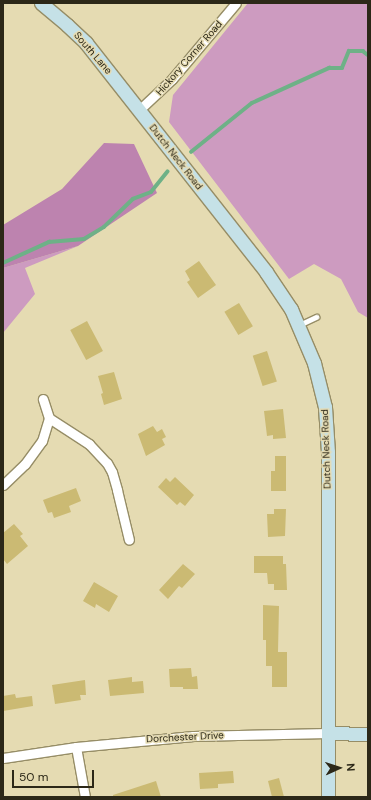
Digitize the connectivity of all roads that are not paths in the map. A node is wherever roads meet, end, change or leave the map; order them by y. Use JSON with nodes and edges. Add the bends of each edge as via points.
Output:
{"nodes":[{"id":1,"x":41,"y":3,"type":"edge"},
{"id":2,"x":236,"y":3,"type":"edge"},
{"id":3,"x":139,"y":110,"type":"junction"},
{"id":4,"x":316,"y":317,"type":"dead end"},
{"id":5,"x":299,"y":326,"type":"junction"},
{"id":6,"x":43,"y":399,"type":"dead end"},
{"id":7,"x":49,"y":418,"type":"junction"},
{"id":8,"x":3,"y":485,"type":"edge"},
{"id":9,"x":129,"y":540,"type":"dead end"},
{"id":10,"x":328,"y":733,"type":"junction"},
{"id":11,"x":368,"y":734,"type":"edge"},
{"id":12,"x":76,"y":747,"type":"junction"},
{"id":13,"x":3,"y":758,"type":"edge"},
{"id":14,"x":85,"y":797,"type":"edge"},
{"id":15,"x":328,"y":797,"type":"edge"}],
"edges":[{"from":1,"to":3,"type":"street","name":"South Lane","via":[[86,43]]},
{"from":2,"to":3,"type":"street","name":"Hickory Corner Road","via":[[168,84]]},
{"from":3,"to":5,"type":"street","name":"Dutch Neck Road","via":[[266,272],[291,309]]},
{"from":4,"to":5,"type":"lane"},
{"from":5,"to":10,"type":"street","name":"Dutch Neck Road","via":[[321,386],[327,427]]},
{"from":6,"to":7,"type":"street"},
{"from":7,"to":8,"type":"street","via":[[42,441],[36,450]]},
{"from":7,"to":9,"type":"street","via":[[89,444],[107,462],[116,484]]},
{"from":10,"to":11,"type":"street","name":"Dorchester Drive"},
{"from":10,"to":12,"type":"street","name":"Dorchester Drive","via":[[193,736]]},
{"from":10,"to":15,"type":"street","name":"Dutch Neck Road"},
{"from":12,"to":13,"type":"street","name":"Dorchester Drive"},
{"from":12,"to":14,"type":"street"}]}
